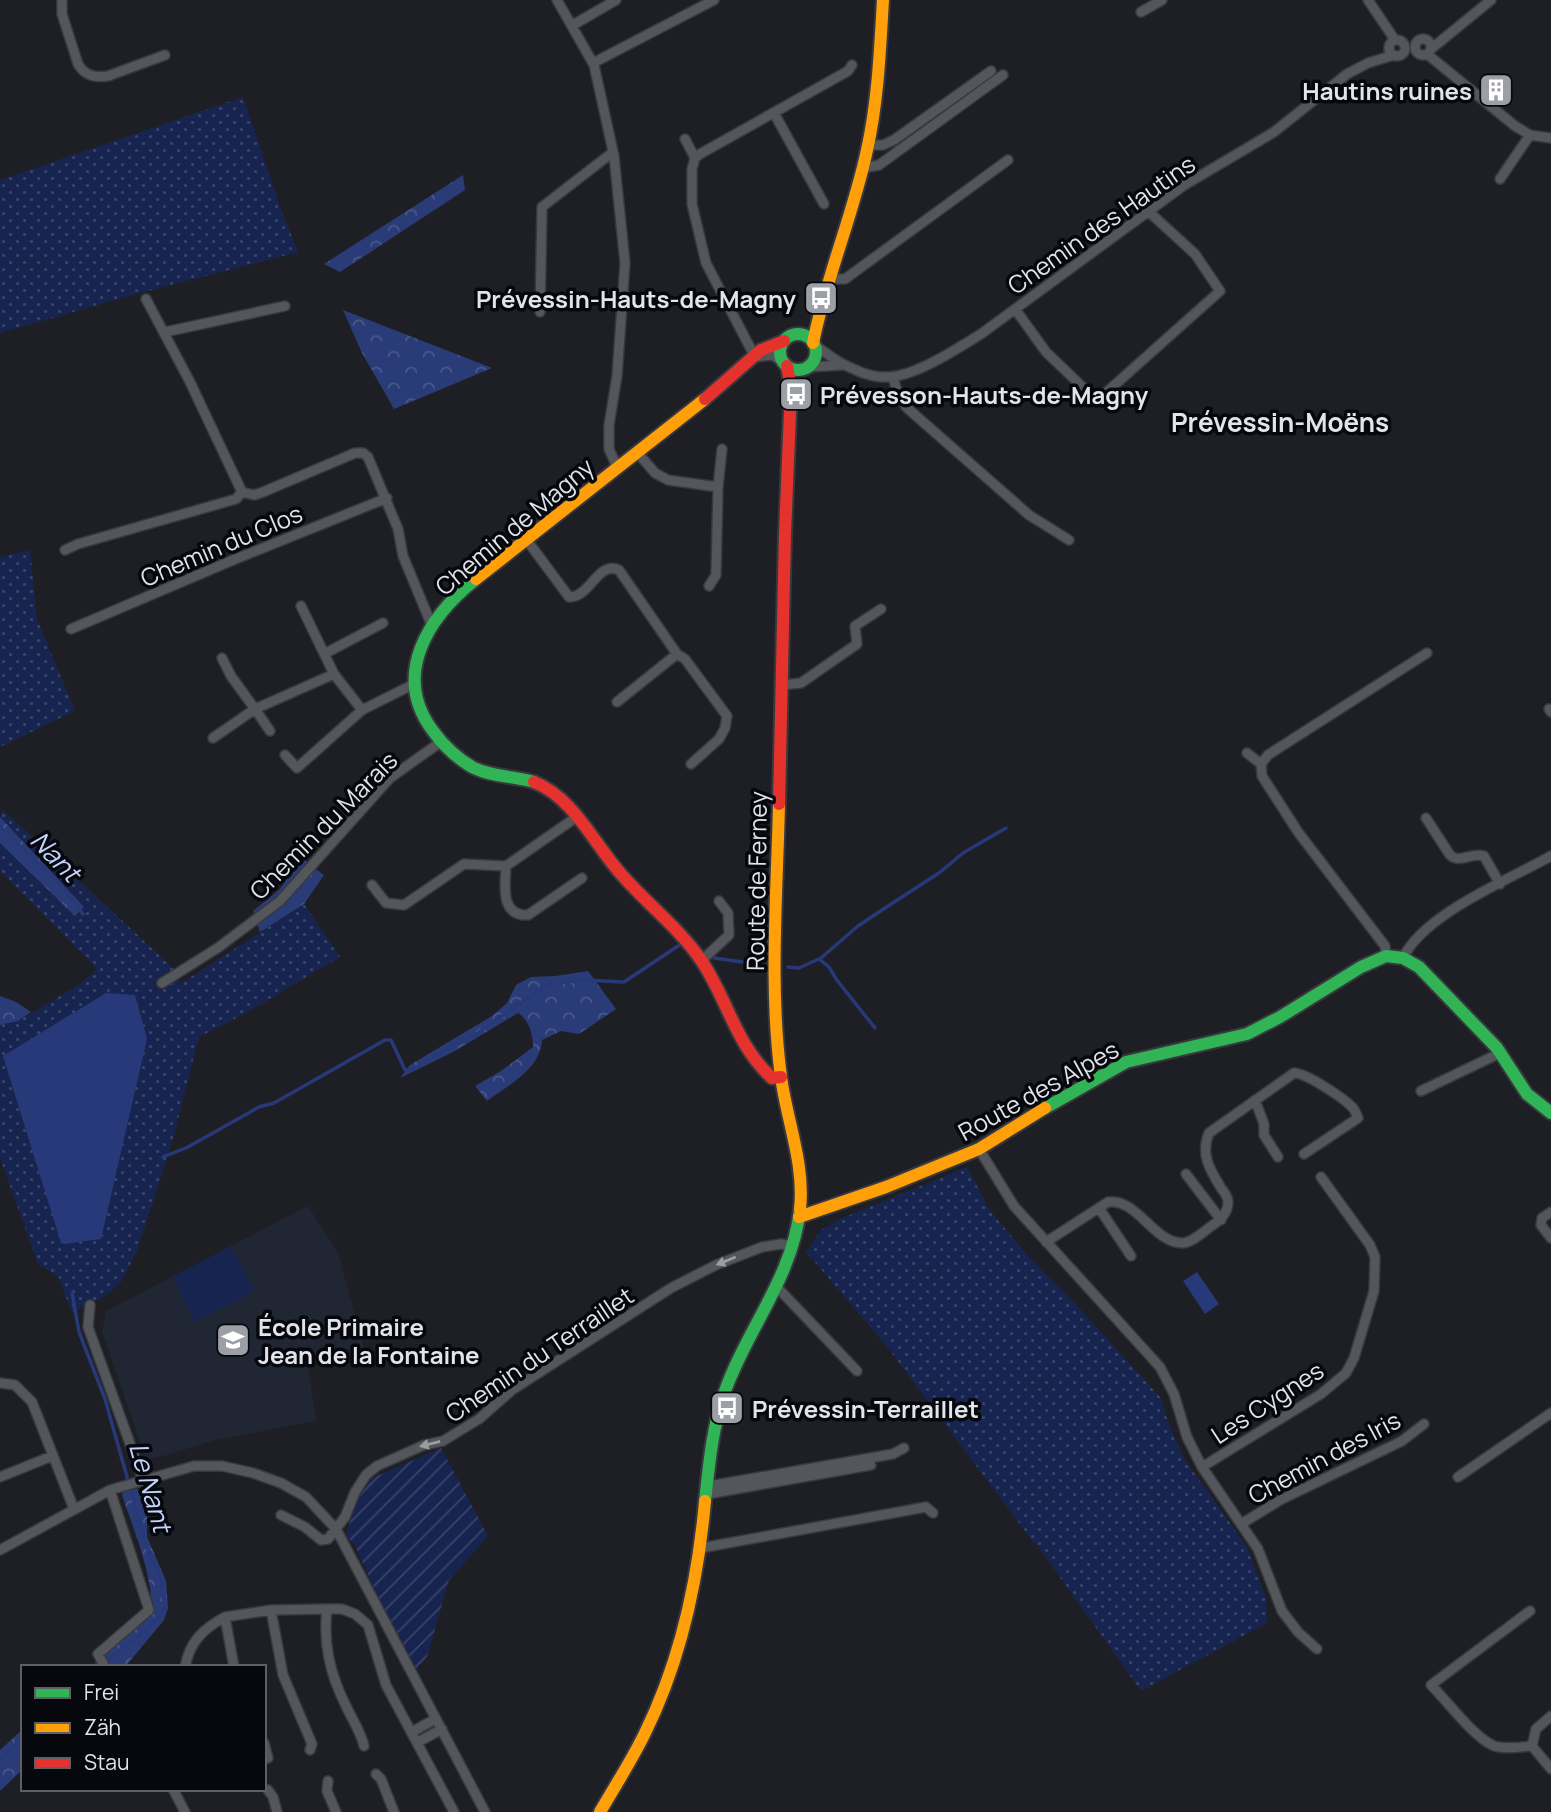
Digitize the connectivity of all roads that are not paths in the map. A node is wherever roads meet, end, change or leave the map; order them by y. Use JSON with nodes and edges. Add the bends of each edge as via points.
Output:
{"nodes":[{"id":1,"x":62,"y":0,"type":"edge"},
{"id":2,"x":557,"y":0,"type":"edge"},
{"id":3,"x":616,"y":0,"type":"edge"},
{"id":4,"x":713,"y":0,"type":"edge"},
{"id":5,"x":883,"y":0,"type":"edge"},
{"id":6,"x":1162,"y":0,"type":"edge"},
{"id":7,"x":1368,"y":0,"type":"edge"},
{"id":8,"x":1491,"y":0,"type":"edge"},
{"id":9,"x":1141,"y":12,"type":"dead end"},
{"id":10,"x":573,"y":25,"type":"junction"},
{"id":11,"x":1395,"y":45,"type":"junction"},
{"id":12,"x":1426,"y":49,"type":"junction"},
{"id":13,"x":165,"y":55,"type":"dead end"},
{"id":14,"x":593,"y":63,"type":"junction"},
{"id":15,"x":852,"y":65,"type":"dead end"},
{"id":16,"x":991,"y":71,"type":"dead end"},
{"id":17,"x":1003,"y":75,"type":"dead end"},
{"id":18,"x":774,"y":113,"type":"junction"},
{"id":19,"x":1530,"y":135,"type":"junction"},
{"id":20,"x":1551,"y":138,"type":"edge"},
{"id":21,"x":685,"y":139,"type":"dead end"},
{"id":22,"x":868,"y":145,"type":"junction"},
{"id":23,"x":613,"y":152,"type":"junction"},
{"id":24,"x":695,"y":158,"type":"junction"},
{"id":25,"x":1008,"y":160,"type":"dead end"},
{"id":26,"x":863,"y":168,"type":"junction"},
{"id":27,"x":1500,"y":179,"type":"dead end"},
{"id":28,"x":824,"y":204,"type":"dead end"},
{"id":29,"x":1148,"y":211,"type":"junction"},
{"id":30,"x":829,"y":279,"type":"junction"},
{"id":31,"x":146,"y":299,"type":"dead end"},
{"id":32,"x":820,"y":303,"type":"junction"},
{"id":33,"x":285,"y":306,"type":"dead end"},
{"id":34,"x":1015,"y":309,"type":"junction"},
{"id":35,"x":540,"y":312,"type":"dead end"},
{"id":36,"x":165,"y":331,"type":"junction"},
{"id":37,"x":796,"y":335,"type":"junction"},
{"id":38,"x":784,"y":341,"type":"junction"},
{"id":39,"x":814,"y":344,"type":"junction"},
{"id":40,"x":755,"y":357,"type":"junction"},
{"id":41,"x":785,"y":364,"type":"junction"},
{"id":42,"x":843,"y":365,"type":"junction"},
{"id":43,"x":805,"y":368,"type":"junction"},
{"id":44,"x":893,"y":377,"type":"junction"},
{"id":45,"x":791,"y":388,"type":"junction"},
{"id":46,"x":722,"y":449,"type":"dead end"},
{"id":47,"x":636,"y":452,"type":"junction"},
{"id":48,"x":617,"y":467,"type":"junction"},
{"id":49,"x":718,"y":487,"type":"junction"},
{"id":50,"x":242,"y":492,"type":"junction"},
{"id":51,"x":387,"y":498,"type":"junction"},
{"id":52,"x":526,"y":539,"type":"junction"},
{"id":53,"x":1069,"y":540,"type":"dead end"},
{"id":54,"x":65,"y":550,"type":"dead end"},
{"id":55,"x":709,"y":586,"type":"dead end"},
{"id":56,"x":301,"y":606,"type":"dead end"},
{"id":57,"x":881,"y":609,"type":"dead end"},
{"id":58,"x":383,"y":623,"type":"dead end"},
{"id":59,"x":432,"y":626,"type":"junction"},
{"id":60,"x":71,"y":629,"type":"dead end"},
{"id":61,"x":1427,"y":653,"type":"dead end"},
{"id":62,"x":324,"y":654,"type":"junction"},
{"id":63,"x":677,"y":654,"type":"junction"},
{"id":64,"x":222,"y":658,"type":"dead end"},
{"id":65,"x":334,"y":674,"type":"junction"},
{"id":66,"x":412,"y":685,"type":"junction"},
{"id":67,"x":781,"y":685,"type":"junction"},
{"id":68,"x":617,"y":702,"type":"dead end"},
{"id":69,"x":255,"y":709,"type":"junction"},
{"id":70,"x":362,"y":710,"type":"junction"},
{"id":71,"x":271,"y":732,"type":"dead end"},
{"id":72,"x":212,"y":738,"type":"dead end"},
{"id":73,"x":442,"y":741,"type":"junction"},
{"id":74,"x":1247,"y":753,"type":"dead end"},
{"id":75,"x":285,"y":755,"type":"dead end"},
{"id":76,"x":691,"y":764,"type":"dead end"},
{"id":77,"x":1261,"y":764,"type":"junction"},
{"id":78,"x":575,"y":818,"type":"junction"},
{"id":79,"x":1426,"y":818,"type":"dead end"},
{"id":80,"x":1551,"y":856,"type":"edge"},
{"id":81,"x":506,"y":866,"type":"junction"},
{"id":82,"x":582,"y":878,"type":"dead end"},
{"id":83,"x":1500,"y":884,"type":"junction"},
{"id":84,"x":372,"y":885,"type":"dead end"},
{"id":85,"x":719,"y":901,"type":"dead end"},
{"id":86,"x":1386,"y":956,"type":"junction"},
{"id":87,"x":1403,"y":958,"type":"junction"},
{"id":88,"x":701,"y":961,"type":"junction"},
{"id":89,"x":162,"y":983,"type":"dead end"},
{"id":90,"x":1500,"y":1053,"type":"junction"},
{"id":91,"x":781,"y":1077,"type":"junction"},
{"id":92,"x":1421,"y":1091,"type":"dead end"},
{"id":93,"x":1255,"y":1100,"type":"junction"},
{"id":94,"x":1551,"y":1113,"type":"edge"},
{"id":95,"x":979,"y":1149,"type":"junction"},
{"id":96,"x":1304,"y":1153,"type":"dead end"},
{"id":97,"x":1278,"y":1157,"type":"dead end"},
{"id":98,"x":1186,"y":1174,"type":"dead end"},
{"id":99,"x":1321,"y":1177,"type":"dead end"},
{"id":100,"x":1099,"y":1208,"type":"junction"},
{"id":101,"x":1551,"y":1212,"type":"edge"},
{"id":102,"x":800,"y":1217,"type":"junction"},
{"id":103,"x":1220,"y":1220,"type":"junction"},
{"id":104,"x":1551,"y":1238,"type":"edge"},
{"id":105,"x":1046,"y":1242,"type":"junction"},
{"id":106,"x":792,"y":1246,"type":"junction"},
{"id":107,"x":1131,"y":1256,"type":"dead end"},
{"id":108,"x":775,"y":1285,"type":"junction"},
{"id":109,"x":90,"y":1305,"type":"dead end"},
{"id":110,"x":857,"y":1371,"type":"dead end"},
{"id":111,"x":0,"y":1383,"type":"edge"},
{"id":112,"x":1551,"y":1413,"type":"edge"},
{"id":113,"x":1424,"y":1424,"type":"dead end"},
{"id":114,"x":904,"y":1448,"type":"dead end"},
{"id":115,"x":52,"y":1456,"type":"junction"},
{"id":116,"x":871,"y":1465,"type":"dead end"},
{"id":117,"x":1202,"y":1467,"type":"junction"},
{"id":118,"x":0,"y":1476,"type":"edge"},
{"id":119,"x":1458,"y":1476,"type":"dead end"},
{"id":120,"x":140,"y":1481,"type":"junction"},
{"id":121,"x":110,"y":1490,"type":"junction"},
{"id":122,"x":708,"y":1490,"type":"junction"},
{"id":123,"x":74,"y":1509,"type":"junction"},
{"id":124,"x":933,"y":1513,"type":"dead end"},
{"id":125,"x":281,"y":1515,"type":"dead end"},
{"id":126,"x":1241,"y":1524,"type":"junction"},
{"id":127,"x":336,"y":1529,"type":"junction"},
{"id":128,"x":701,"y":1548,"type":"junction"},
{"id":129,"x":0,"y":1550,"type":"edge"},
{"id":130,"x":327,"y":1609,"type":"junction"},
{"id":131,"x":271,"y":1610,"type":"junction"},
{"id":132,"x":1530,"y":1611,"type":"dead end"},
{"id":133,"x":225,"y":1617,"type":"junction"},
{"id":134,"x":1317,"y":1649,"type":"dead end"},
{"id":135,"x":103,"y":1665,"type":"edge"},
{"id":136,"x":186,"y":1665,"type":"edge"},
{"id":137,"x":234,"y":1665,"type":"edge"},
{"id":138,"x":1551,"y":1716,"type":"edge"},
{"id":139,"x":435,"y":1719,"type":"junction"},
{"id":140,"x":442,"y":1729,"type":"junction"},
{"id":141,"x":412,"y":1732,"type":"junction"},
{"id":142,"x":418,"y":1742,"type":"junction"},
{"id":143,"x":364,"y":1746,"type":"dead end"},
{"id":144,"x":1532,"y":1746,"type":"junction"},
{"id":145,"x":266,"y":1747,"type":"edge"},
{"id":146,"x":310,"y":1751,"type":"dead end"},
{"id":147,"x":268,"y":1758,"type":"dead end"},
{"id":148,"x":1551,"y":1769,"type":"edge"},
{"id":149,"x":376,"y":1774,"type":"dead end"},
{"id":150,"x":328,"y":1781,"type":"dead end"},
{"id":151,"x":268,"y":1790,"type":"dead end"},
{"id":152,"x":174,"y":1791,"type":"edge"},
{"id":153,"x":184,"y":1810,"type":"edge"},
{"id":154,"x":173,"y":1812,"type":"edge"},
{"id":155,"x":277,"y":1812,"type":"edge"},
{"id":156,"x":336,"y":1812,"type":"edge"},
{"id":157,"x":394,"y":1812,"type":"edge"},
{"id":158,"x":454,"y":1812,"type":"edge"},
{"id":159,"x":485,"y":1812,"type":"edge"},
{"id":160,"x":600,"y":1812,"type":"edge"}],
"edges":[{"from":1,"to":13,"type":"street","via":[[78,64],[89,75],[108,76]]},
{"from":2,"to":10,"type":"street"},
{"from":3,"to":10,"type":"street"},
{"from":4,"to":14,"type":"street"},
{"from":5,"to":22,"type":"main road"},
{"from":6,"to":9,"type":"street"},
{"from":7,"to":11,"type":"street"},
{"from":8,"to":12,"type":"street","name":"Chemin des Hautins"},
{"from":10,"to":14,"type":"street"},
{"from":11,"to":12,"type":"street","name":"Chemin des Hautins","via":[[1421,39]]},
{"from":11,"to":12,"type":"street","name":"Chemin des Hautins","via":[[1399,56]]},
{"from":11,"to":29,"type":"street","name":"Chemin des Hautins","via":[[1347,75],[1253,147]]},
{"from":12,"to":19,"type":"street"},
{"from":14,"to":23,"type":"street"},
{"from":15,"to":18,"type":"street"},
{"from":16,"to":22,"type":"street","via":[[894,140]]},
{"from":17,"to":26,"type":"street","via":[[879,164]]},
{"from":18,"to":24,"type":"street"},
{"from":18,"to":28,"type":"street"},
{"from":19,"to":20,"type":"street"},
{"from":19,"to":27,"type":"street"},
{"from":21,"to":24,"type":"street"},
{"from":22,"to":26,"type":"main road"},
{"from":23,"to":35,"type":"street","via":[[542,207]]},
{"from":23,"to":48,"type":"street","via":[[625,263],[617,376],[608,425],[609,449]]},
{"from":24,"to":40,"type":"street","via":[[692,204],[706,263]]},
{"from":25,"to":30,"type":"street","via":[[845,279]]},
{"from":26,"to":30,"type":"main road"},
{"from":29,"to":34,"type":"street","name":"Chemin des Hautins"},
{"from":29,"to":34,"type":"street","via":[[1195,254],[1220,291],[1100,398],[1056,363]]},
{"from":30,"to":32,"type":"main road"},
{"from":31,"to":36,"type":"street","name":"Chemin du Clos"},
{"from":32,"to":37,"type":"main road"},
{"from":32,"to":39,"type":"main road"},
{"from":33,"to":36,"type":"street"},
{"from":34,"to":44,"type":"street","name":"Chemin des Hautins","via":[[957,349]]},
{"from":36,"to":50,"type":"street","name":"Chemin du Clos"},
{"from":37,"to":38,"type":"main road"},
{"from":37,"to":39,"type":"main road","via":[[806,336]]},
{"from":38,"to":40,"type":"main road","name":"Chemin de Magny","via":[[765,346]]},
{"from":38,"to":41,"type":"main road","via":[[780,351]]},
{"from":39,"to":42,"type":"street"},
{"from":39,"to":43,"type":"main road","via":[[814,360]]},
{"from":40,"to":41,"type":"street","via":[[772,355]]},
{"from":40,"to":47,"type":"main road","name":"Chemin de Magny"},
{"from":41,"to":43,"type":"main road"},
{"from":41,"to":45,"type":"main road","name":"Route de Ferney"},
{"from":42,"to":43,"type":"street"},
{"from":42,"to":44,"type":"street","via":[[877,377]]},
{"from":43,"to":45,"type":"main road","name":"Route de Ferney"},
{"from":44,"to":53,"type":"street","via":[[906,407],[1029,515]]},
{"from":45,"to":67,"type":"main road","name":"Route de Ferney"},
{"from":46,"to":49,"type":"street"},
{"from":47,"to":48,"type":"main road","name":"Chemin de Magny"},
{"from":47,"to":49,"type":"street","via":[[668,480]]},
{"from":48,"to":52,"type":"main road","name":"Chemin de Magny"},
{"from":49,"to":55,"type":"street","via":[[716,575]]},
{"from":50,"to":51,"type":"street","name":"Chemin du Clos","via":[[254,495],[338,458],[363,453]]},
{"from":50,"to":54,"type":"street","name":"Chemin du Clos","via":[[236,499]]},
{"from":51,"to":59,"type":"street","name":"Chemin du Clos","via":[[402,556]]},
{"from":51,"to":60,"type":"street","name":"Chemin du Clos"},
{"from":52,"to":59,"type":"main road","name":"Chemin de Magny","via":[[471,583]]},
{"from":52,"to":63,"type":"street","via":[[569,597],[591,586],[608,568],[619,570]]},
{"from":56,"to":62,"type":"street"},
{"from":57,"to":67,"type":"street","via":[[855,626],[857,644],[800,683]]},
{"from":58,"to":62,"type":"street"},
{"from":59,"to":66,"type":"main road","name":"Chemin de Magny","via":[[414,665]]},
{"from":61,"to":77,"type":"street","via":[[1268,755]]},
{"from":62,"to":65,"type":"street"},
{"from":63,"to":68,"type":"street"},
{"from":63,"to":76,"type":"street","via":[[727,716],[719,739]]},
{"from":64,"to":69,"type":"street"},
{"from":65,"to":69,"type":"street"},
{"from":65,"to":70,"type":"street"},
{"from":66,"to":70,"type":"street"},
{"from":66,"to":73,"type":"main road","via":[[425,721]]},
{"from":67,"to":91,"type":"main road","name":"Route de Ferney","via":[[775,980]]},
{"from":69,"to":71,"type":"street"},
{"from":69,"to":72,"type":"street"},
{"from":70,"to":75,"type":"street","via":[[297,768]]},
{"from":73,"to":78,"type":"main road","via":[[477,769],[546,787]]},
{"from":73,"to":89,"type":"street","name":"Chemin du Marais","via":[[390,778],[280,901]]},
{"from":74,"to":77,"type":"street"},
{"from":77,"to":86,"type":"street","via":[[1262,776],[1298,832],[1385,946]]},
{"from":78,"to":81,"type":"street"},
{"from":78,"to":88,"type":"main road"},
{"from":79,"to":83,"type":"street","via":[[1454,859],[1484,856]]},
{"from":80,"to":83,"type":"street"},
{"from":81,"to":82,"type":"street","via":[[504,895],[520,916]]},
{"from":81,"to":84,"type":"street","via":[[464,864],[404,905],[386,903]]},
{"from":83,"to":87,"type":"street","via":[[1443,914]]},
{"from":85,"to":88,"type":"street","via":[[728,913],[729,935]]},
{"from":86,"to":87,"type":"main road"},
{"from":86,"to":95,"type":"main road","name":"Route des Alpes","via":[[1247,1034],[1126,1062]]},
{"from":87,"to":90,"type":"main road","via":[[1419,967]]},
{"from":88,"to":91,"type":"main road","via":[[743,1048],[765,1073]]},
{"from":90,"to":92,"type":"street"},
{"from":90,"to":94,"type":"main road","via":[[1527,1094]]},
{"from":91,"to":102,"type":"main road","name":"Route de Ferney","via":[[800,1174]]},
{"from":93,"to":96,"type":"street","via":[[1294,1073],[1302,1073],[1352,1107],[1358,1118]]},
{"from":93,"to":97,"type":"street","via":[[1264,1135]]},
{"from":93,"to":103,"type":"street","via":[[1209,1133],[1205,1143],[1208,1164],[1228,1198]]},
{"from":95,"to":102,"type":"main road","name":"Route des Alpes"},
{"from":95,"to":105,"type":"street","via":[[1014,1206]]},
{"from":98,"to":103,"type":"street"},
{"from":99,"to":117,"type":"street","name":"Les Cygnes","via":[[1375,1257],[1374,1291],[1354,1358],[1346,1373],[1321,1394]]},
{"from":100,"to":103,"type":"street","via":[[1116,1201],[1183,1244]]},
{"from":100,"to":105,"type":"street"},
{"from":100,"to":107,"type":"street"},
{"from":101,"to":104,"type":"street","via":[[1541,1225]]},
{"from":102,"to":106,"type":"main road","name":"Route de Ferney"},
{"from":105,"to":117,"type":"street","via":[[1160,1367]]},
{"from":106,"to":108,"type":"main road","name":"Route de Ferney"},
{"from":106,"to":127,"type":"street","name":"Chemin du Terraillet","one_way":true,"via":[[762,1247],[671,1288],[512,1390],[479,1419],[443,1441],[377,1466],[366,1475]]},
{"from":108,"to":110,"type":"street"},
{"from":108,"to":122,"type":"main road","name":"Route de Ferney","via":[[727,1384],[716,1423]]},
{"from":109,"to":120,"type":"street","via":[[88,1327]]},
{"from":111,"to":115,"type":"street","via":[[15,1385],[32,1402]]},
{"from":112,"to":119,"type":"street"},
{"from":113,"to":126,"type":"street","name":"Chemin des Iris","via":[[1402,1441]]},
{"from":114,"to":122,"type":"street","via":[[893,1454]]},
{"from":115,"to":118,"type":"street"},
{"from":115,"to":123,"type":"street"},
{"from":116,"to":122,"type":"street"},
{"from":117,"to":126,"type":"street"},
{"from":120,"to":121,"type":"street"},
{"from":120,"to":127,"type":"street","via":[[194,1466],[253,1473],[306,1497]]},
{"from":121,"to":123,"type":"street"},
{"from":121,"to":135,"type":"street","via":[[149,1610],[98,1654]]},
{"from":122,"to":128,"type":"main road","name":"Route de Ferney"},
{"from":123,"to":129,"type":"street"},
{"from":124,"to":128,"type":"street","via":[[926,1507]]},
{"from":125,"to":127,"type":"street","via":[[321,1540]]},
{"from":126,"to":134,"type":"street","via":[[1258,1549],[1276,1598],[1298,1632]]},
{"from":127,"to":139,"type":"street"},
{"from":128,"to":160,"type":"main road","name":"Route de Ferney","via":[[684,1624],[653,1716]]},
{"from":130,"to":131,"type":"street"},
{"from":130,"to":141,"type":"street","via":[[355,1614],[368,1625],[386,1685]]},
{"from":130,"to":143,"type":"street","via":[[327,1657]]},
{"from":131,"to":133,"type":"street"},
{"from":131,"to":146,"type":"street","via":[[283,1675],[312,1744]]},
{"from":132,"to":144,"type":"street","via":[[1431,1685],[1492,1745]]},
{"from":133,"to":136,"type":"street","via":[[193,1641]]},
{"from":133,"to":137,"type":"street"},
{"from":138,"to":144,"type":"street","via":[[1536,1729]]},
{"from":139,"to":140,"type":"street"},
{"from":139,"to":141,"type":"street"},
{"from":140,"to":142,"type":"street"},
{"from":140,"to":159,"type":"street"},
{"from":141,"to":142,"type":"street"},
{"from":142,"to":158,"type":"street"},
{"from":144,"to":148,"type":"street"},
{"from":145,"to":147,"type":"street"},
{"from":149,"to":157,"type":"street"},
{"from":150,"to":156,"type":"street"},
{"from":151,"to":155,"type":"street"},
{"from":152,"to":153,"type":"street"},
{"from":153,"to":154,"type":"street"}]}
